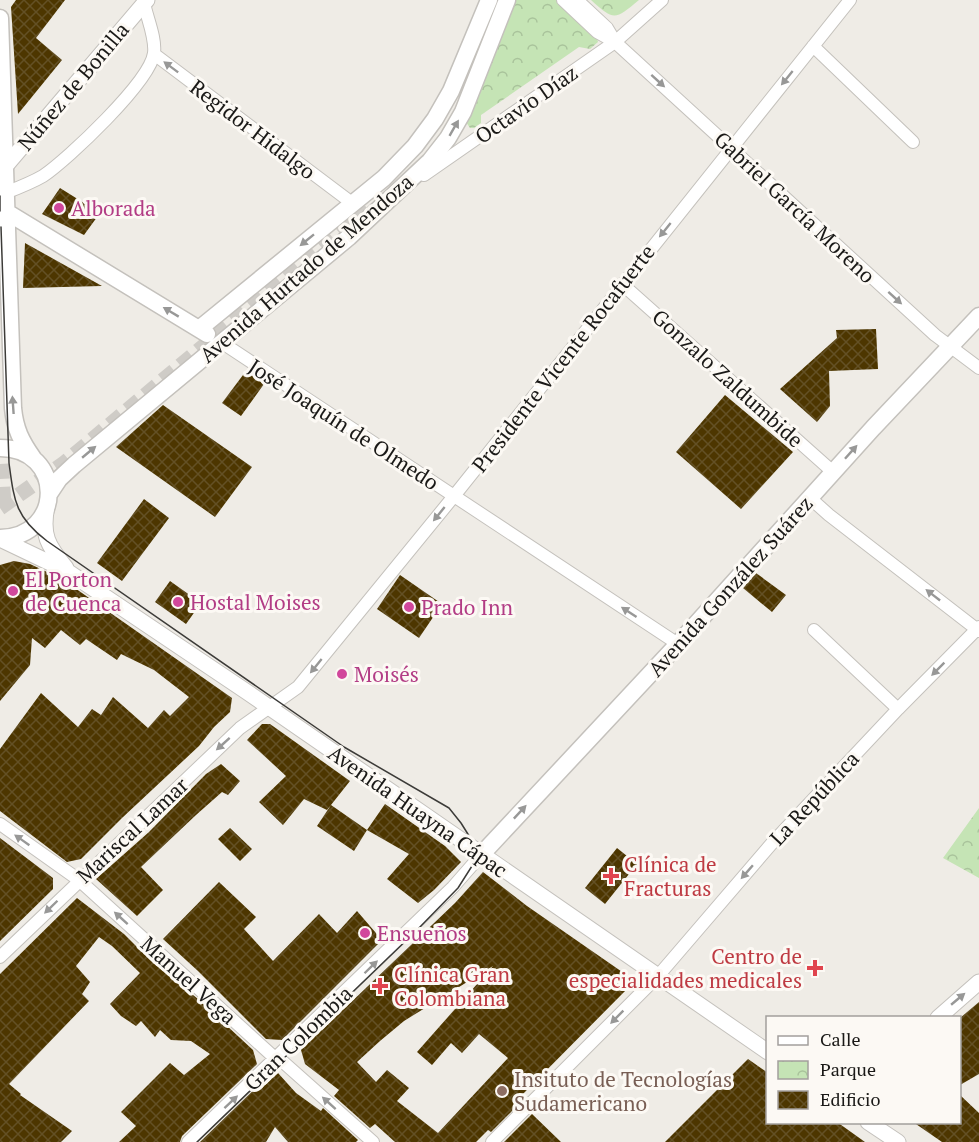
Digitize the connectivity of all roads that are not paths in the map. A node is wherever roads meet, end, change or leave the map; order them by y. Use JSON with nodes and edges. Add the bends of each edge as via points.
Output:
{"nodes":[{"id":1,"x":489,"y":0,"type":"edge"},
{"id":2,"x":507,"y":0,"type":"edge"},
{"id":3,"x":563,"y":0,"type":"edge"},
{"id":4,"x":577,"y":0,"type":"edge"},
{"id":5,"x":662,"y":0,"type":"edge"},
{"id":6,"x":850,"y":0,"type":"edge"},
{"id":7,"x":145,"y":2,"type":"edge"},
{"id":8,"x":0,"y":18,"type":"edge"},
{"id":9,"x":615,"y":42,"type":"junction"},
{"id":10,"x":813,"y":46,"type":"junction"},
{"id":11,"x":154,"y":54,"type":"junction"},
{"id":12,"x":913,"y":142,"type":"dead end"},
{"id":13,"x":732,"y":148,"type":"junction"},
{"id":14,"x":2,"y":170,"type":"edge"},
{"id":15,"x":5,"y":193,"type":"junction"},
{"id":16,"x":386,"y":201,"type":"junction"},
{"id":17,"x":352,"y":203,"type":"junction"},
{"id":18,"x":2,"y":211,"type":"edge"},
{"id":19,"x":622,"y":284,"type":"junction"},
{"id":20,"x":979,"y":316,"type":"edge"},
{"id":21,"x":199,"y":329,"type":"junction"},
{"id":22,"x":221,"y":342,"type":"junction"},
{"id":23,"x":950,"y":346,"type":"junction"},
{"id":24,"x":979,"y":368,"type":"edge"},
{"id":25,"x":0,"y":448,"type":"edge"},
{"id":26,"x":33,"y":458,"type":"junction"},
{"id":27,"x":833,"y":472,"type":"junction"},
{"id":28,"x":454,"y":496,"type":"junction"},
{"id":29,"x":810,"y":498,"type":"junction"},
{"id":30,"x":48,"y":500,"type":"junction"},
{"id":31,"x":0,"y":538,"type":"edge"},
{"id":32,"x":67,"y":571,"type":"junction"},
{"id":33,"x":978,"y":629,"type":"edge"},
{"id":34,"x":814,"y":630,"type":"dead end"},
{"id":35,"x":678,"y":644,"type":"junction"},
{"id":36,"x":269,"y":708,"type":"junction"},
{"id":37,"x":898,"y":709,"type":"junction"},
{"id":38,"x":0,"y":824,"type":"edge"},
{"id":39,"x":481,"y":855,"type":"junction"},
{"id":40,"x":79,"y":880,"type":"junction"},
{"id":41,"x":0,"y":957,"type":"edge"},
{"id":42,"x":658,"y":976,"type":"junction"},
{"id":43,"x":979,"y":982,"type":"edge"},
{"id":44,"x":939,"y":1016,"type":"edge"},
{"id":45,"x":766,"y":1051,"type":"edge"},
{"id":46,"x":276,"y":1059,"type":"junction"},
{"id":47,"x":870,"y":1124,"type":"edge"},
{"id":48,"x":889,"y":1140,"type":"edge"},
{"id":49,"x":188,"y":1142,"type":"edge"},
{"id":50,"x":373,"y":1142,"type":"edge"},
{"id":51,"x":492,"y":1142,"type":"edge"}],
"edges":[{"from":1,"to":17,"type":"main road","name":"Avenida Hurtado de Mendoza","via":[[451,92],[435,119],[384,178]]},
{"from":16,"to":2,"type":"main road","name":"Avenida Hurtado de Mendoza","one_way":true,"via":[[430,161],[448,138],[463,112]]},
{"from":3,"to":9,"type":"street","name":"Gabriel García Moreno","via":[[597,32]]},
{"from":4,"to":9,"type":"street","name":"Gabriel García Moreno","via":[[607,28]]},
{"from":5,"to":9,"type":"street","name":"Octavio Díaz"},
{"from":6,"to":10,"type":"street","name":"Presidente Vicente Rocafuerte"},
{"from":7,"to":11,"type":"street"},
{"from":7,"to":14,"type":"street","name":"Núñez de Bonilla"},
{"from":8,"to":14,"type":"main road"},
{"from":9,"to":13,"type":"street","name":"Gabriel García Moreno","one_way":true},
{"from":9,"to":16,"type":"street","name":"Octavio Díaz"},
{"from":10,"to":12,"type":"street"},
{"from":10,"to":13,"type":"street","name":"Presidente Vicente Rocafuerte","one_way":true},
{"from":11,"to":15,"type":"street","via":[[131,91],[88,138],[44,175]]},
{"from":17,"to":11,"type":"street","name":"Regidor Hidalgo","one_way":true},
{"from":13,"to":19,"type":"street","name":"Presidente Vicente Rocafuerte","one_way":true},
{"from":13,"to":23,"type":"street","name":"Gabriel García Moreno","one_way":true,"via":[[864,272]]},
{"from":14,"to":15,"type":"main road"},
{"from":15,"to":18,"type":"main road"},
{"from":16,"to":22,"type":"main road","name":"Avenida Hurtado de Mendoza","via":[[349,237]]},
{"from":17,"to":21,"type":"main road","name":"Avenida Hurtado de Mendoza","one_way":true},
{"from":21,"to":18,"type":"main road","name":"José Joaquín de Olmedo","one_way":true},
{"from":26,"to":18,"type":"main road","one_way":true,"via":[[15,425]]},
{"from":19,"to":27,"type":"street","name":"Gonzalo Zaldumbide"},
{"from":19,"to":28,"type":"street","name":"Presidente Vicente Rocafuerte"},
{"from":20,"to":23,"type":"main road","name":"Avenida González Suárez"},
{"from":21,"to":22,"type":"main road","name":"José Joaquín de Olmedo"},
{"from":22,"to":28,"type":"street","name":"José Joaquín de Olmedo"},
{"from":30,"to":22,"type":"main road","name":"Avenida Hurtado de Mendoza","one_way":true,"via":[[59,479],[74,465]]},
{"from":23,"to":24,"type":"street","name":"Gabriel García Moreno"},
{"from":27,"to":23,"type":"main road","name":"Avenida González Suárez","one_way":true},
{"from":25,"to":26,"type":"main road","via":[[11,448]]},
{"from":26,"to":30,"type":"main road","via":[[46,476]]},
{"from":27,"to":29,"type":"main road","name":"Avenida González Suárez"},
{"from":35,"to":28,"type":"street","name":"José Joaquín de Olmedo","one_way":true},
{"from":28,"to":36,"type":"street","name":"Presidente Vicente Rocafuerte","one_way":true,"via":[[298,687]]},
{"from":33,"to":29,"type":"street","one_way":true},
{"from":29,"to":35,"type":"main road","name":"Avenida González Suárez"},
{"from":30,"to":31,"type":"main road","name":"Avenida Hurtado de Mendoza","via":[[44,515],[29,531]]},
{"from":30,"to":32,"type":"street","via":[[45,534]]},
{"from":31,"to":32,"type":"street"},
{"from":32,"to":36,"type":"street","name":"Avenida Huayna Cápac"},
{"from":33,"to":37,"type":"street","name":"La República","one_way":true},
{"from":34,"to":37,"type":"street"},
{"from":39,"to":35,"type":"main road","name":"Avenida González Suárez","one_way":true},
{"from":36,"to":39,"type":"street","name":"Avenida Huayna Cápac"},
{"from":36,"to":40,"type":"street","name":"Mariscal Lamar","one_way":true,"via":[[240,728]]},
{"from":37,"to":42,"type":"street","name":"La República","one_way":true,"via":[[773,842]]},
{"from":40,"to":38,"type":"street","name":"Manuel Vega","one_way":true},
{"from":39,"to":42,"type":"street","name":"Avenida Huayna Cápac"},
{"from":46,"to":39,"type":"street","name":"Gran Colombia","one_way":true},
{"from":40,"to":41,"type":"street","name":"Mariscal Lamar","one_way":true},
{"from":46,"to":40,"type":"street","name":"Manuel Vega","one_way":true},
{"from":42,"to":45,"type":"street","name":"Avenida Huayna Cápac"},
{"from":42,"to":51,"type":"street","name":"La República","one_way":true},
{"from":44,"to":43,"type":"street","one_way":true},
{"from":49,"to":46,"type":"street","name":"Gran Colombia","one_way":true},
{"from":50,"to":46,"type":"street","name":"Manuel Vega","one_way":true},
{"from":47,"to":48,"type":"street"}]}
